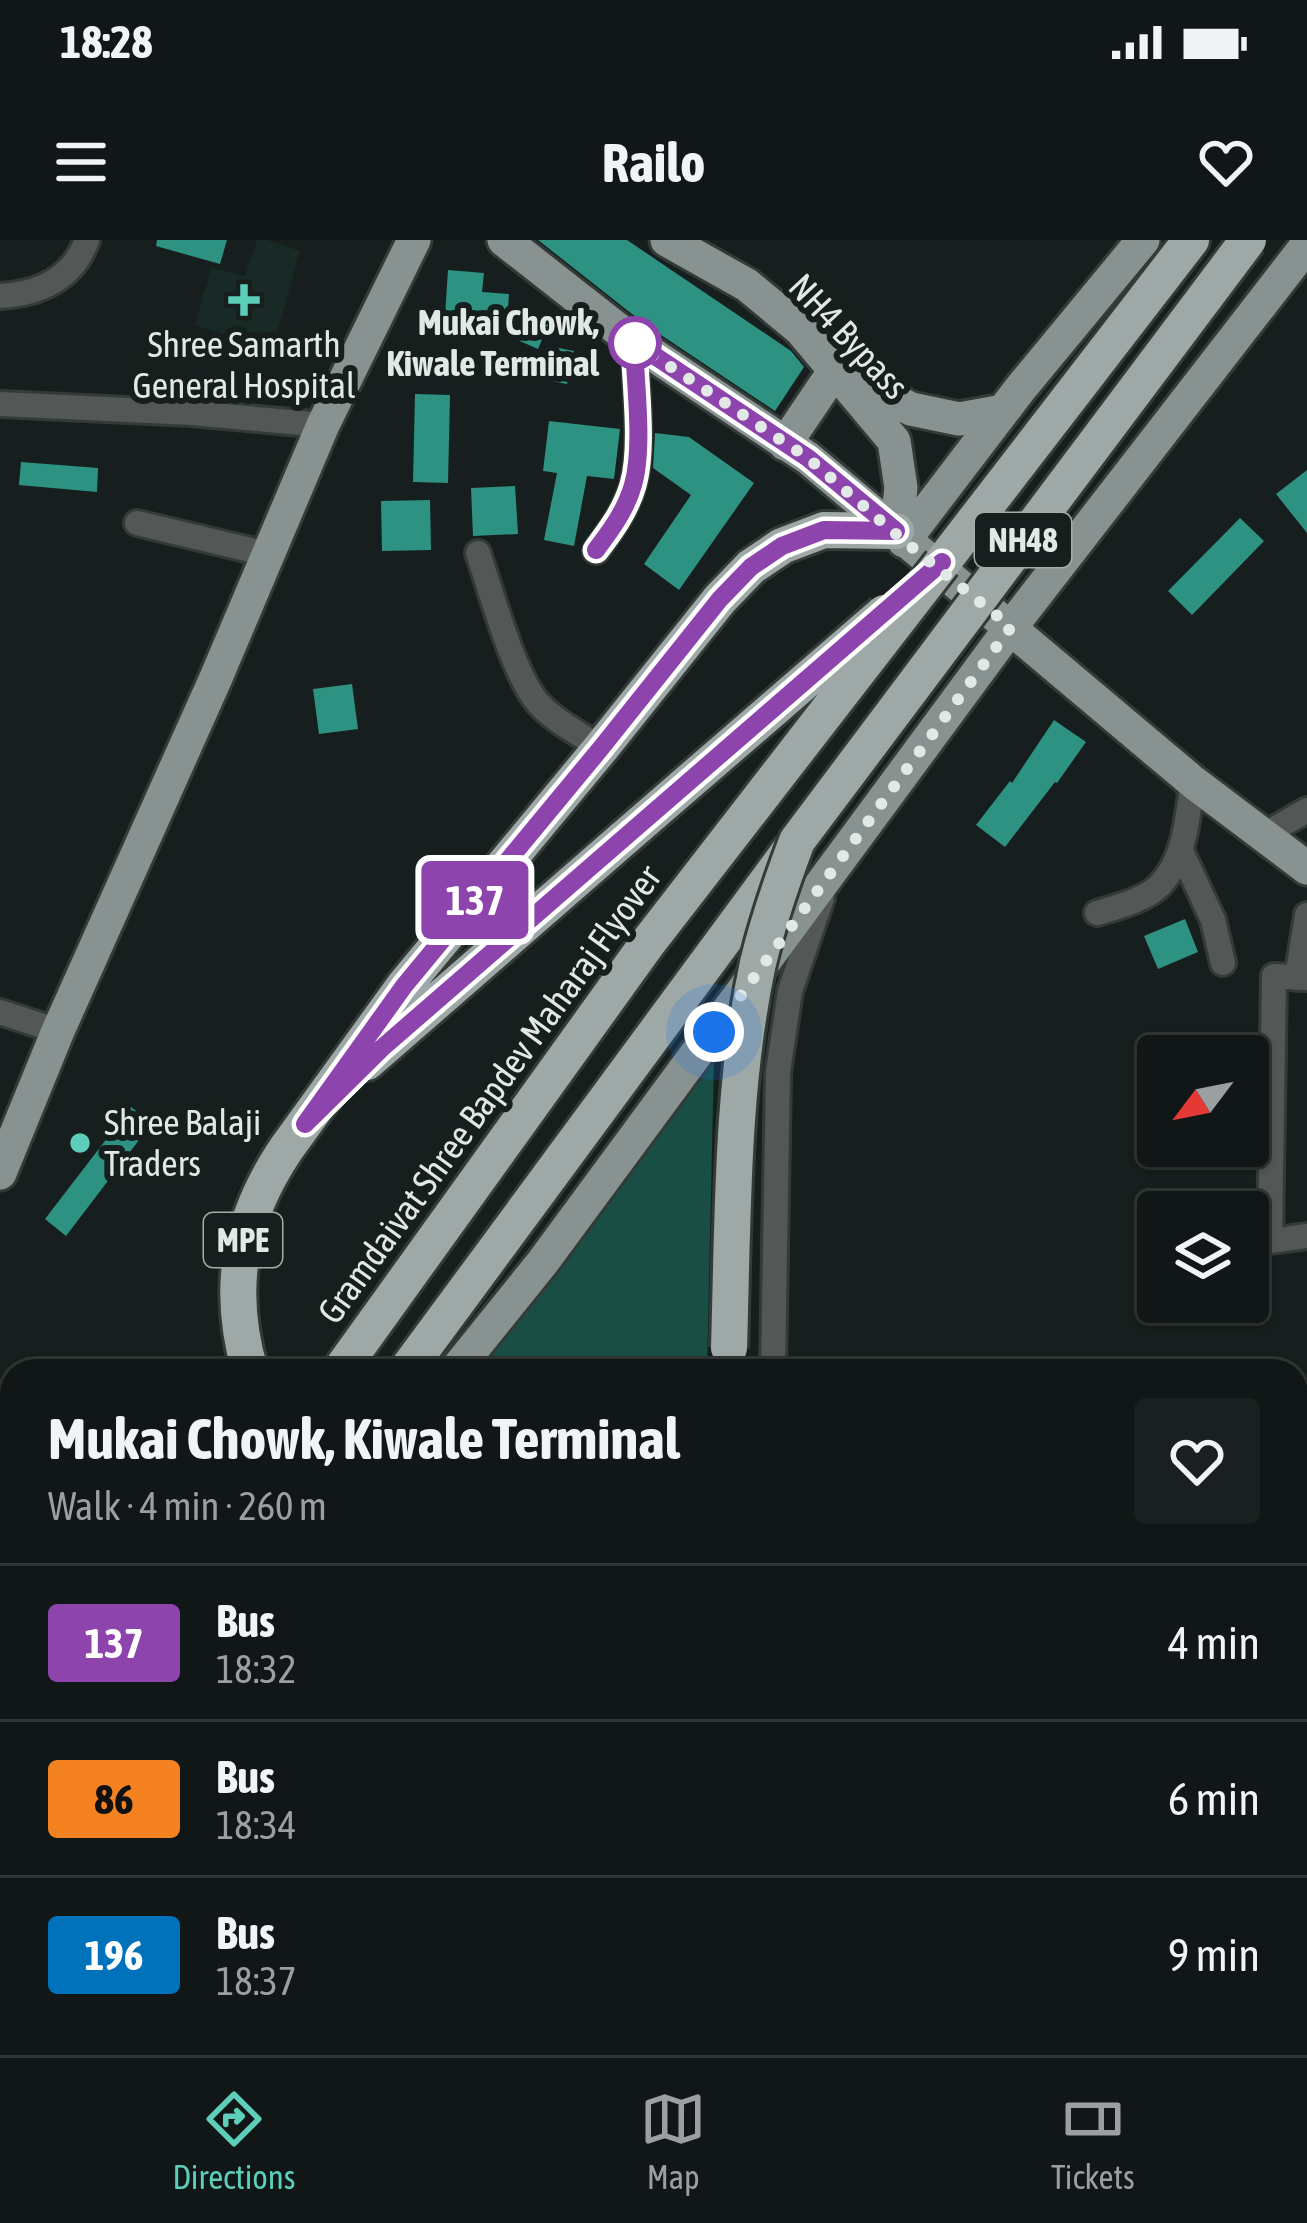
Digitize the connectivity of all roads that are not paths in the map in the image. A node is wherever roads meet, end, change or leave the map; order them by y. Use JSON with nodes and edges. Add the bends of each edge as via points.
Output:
{"nodes":[{"id":1,"x":87,"y":240,"type":"edge"},
{"id":2,"x":414,"y":240,"type":"edge"},
{"id":3,"x":504,"y":240,"type":"edge"},
{"id":4,"x":667,"y":240,"type":"edge"},
{"id":5,"x":1142,"y":240,"type":"edge"},
{"id":6,"x":1191,"y":240,"type":"edge"},
{"id":7,"x":1248,"y":240,"type":"edge"},
{"id":8,"x":1307,"y":245,"type":"edge"},
{"id":9,"x":0,"y":296,"type":"edge"},
{"id":10,"x":634,"y":342,"type":"junction"},
{"id":11,"x":835,"y":370,"type":"junction"},
{"id":12,"x":0,"y":404,"type":"edge"},
{"id":13,"x":1003,"y":411,"type":"junction"},
{"id":14,"x":323,"y":425,"type":"junction"},
{"id":15,"x":785,"y":444,"type":"junction"},
{"id":16,"x":137,"y":523,"type":"dead end"},
{"id":17,"x":900,"y":536,"type":"junction"},
{"id":18,"x":596,"y":550,"type":"dead end"},
{"id":19,"x":267,"y":554,"type":"junction"},
{"id":20,"x":478,"y":554,"type":"dead end"},
{"id":21,"x":942,"y":562,"type":"junction"},
{"id":22,"x":1011,"y":627,"type":"junction"},
{"id":23,"x":601,"y":748,"type":"junction"},
{"id":24,"x":1193,"y":782,"type":"junction"},
{"id":25,"x":1307,"y":810,"type":"edge"},
{"id":26,"x":1264,"y":835,"type":"junction"},
{"id":27,"x":797,"y":841,"type":"junction"},
{"id":28,"x":1181,"y":851,"type":"junction"},
{"id":29,"x":1307,"y":868,"type":"edge"},
{"id":30,"x":828,"y":878,"type":"junction"},
{"id":31,"x":1097,"y":914,"type":"dead end"},
{"id":32,"x":1307,"y":915,"type":"edge"},
{"id":33,"x":1223,"y":963,"type":"dead end"},
{"id":34,"x":1302,"y":978,"type":"edge"},
{"id":35,"x":0,"y":1012,"type":"edge"},
{"id":36,"x":58,"y":1030,"type":"junction"},
{"id":37,"x":305,"y":1124,"type":"junction"},
{"id":38,"x":0,"y":1173,"type":"edge"},
{"id":39,"x":1307,"y":1236,"type":"edge"},
{"id":40,"x":248,"y":1359,"type":"edge"},
{"id":41,"x":349,"y":1359,"type":"edge"},
{"id":42,"x":415,"y":1359,"type":"edge"},
{"id":43,"x":465,"y":1359,"type":"edge"},
{"id":44,"x":729,"y":1359,"type":"edge"},
{"id":45,"x":773,"y":1359,"type":"edge"}],
"edges":[{"from":1,"to":9,"type":"street","via":[[60,279]]},
{"from":2,"to":14,"type":"main road"},
{"from":3,"to":10,"type":"main road"},
{"from":4,"to":11,"type":"main road","name":"NH4 Bypass","via":[[747,286]]},
{"from":5,"to":13,"type":"main road"},
{"from":6,"to":21,"type":"highway","name":"Gramdaivat Shree Bapdev Maharaj Flyover","number":"NH48"},
{"from":7,"to":27,"type":"highway","number":"NH48","bridge":true},
{"from":8,"to":22,"type":"main road"},
{"from":10,"to":15,"type":"main road"},
{"from":10,"to":18,"type":"street","via":[[634,482]]},
{"from":11,"to":13,"type":"main road","via":[[911,409],[959,419]]},
{"from":11,"to":15,"type":"main road"},
{"from":11,"to":17,"type":"main road","name":"NH4 Bypass","via":[[894,441]]},
{"from":12,"to":14,"type":"street"},
{"from":13,"to":17,"type":"main road"},
{"from":14,"to":19,"type":"main road"},
{"from":15,"to":17,"type":"main road"},
{"from":16,"to":19,"type":"street"},
{"from":17,"to":22,"type":"main road"},
{"from":17,"to":23,"type":"highway","via":[[824,530],[751,567]]},
{"from":19,"to":36,"type":"main road"},
{"from":20,"to":23,"type":"street","via":[[535,699]]},
{"from":21,"to":37,"type":"highway","number":"MPE","bridge":true,"via":[[382,1048]]},
{"from":21,"to":41,"type":"highway","name":"Gramdaivat Shree Bapdev Maharaj Flyover","number":"NH48","bridge":true,"via":[[647,944]]},
{"from":22,"to":24,"type":"main road"},
{"from":22,"to":30,"type":"main road"},
{"from":23,"to":37,"type":"highway","via":[[404,986]]},
{"from":24,"to":26,"type":"main road"},
{"from":24,"to":28,"type":"street"},
{"from":25,"to":26,"type":"street"},
{"from":26,"to":29,"type":"main road"},
{"from":27,"to":42,"type":"highway","number":"NH48"},
{"from":27,"to":44,"type":"highway","bridge":true,"via":[[758,966],[741,1070]]},
{"from":28,"to":31,"type":"street","via":[[1159,886]]},
{"from":28,"to":33,"type":"street"},
{"from":30,"to":43,"type":"main road"},
{"from":30,"to":45,"type":"street","via":[[790,991],[778,1072]]},
{"from":32,"to":34,"type":"street"},
{"from":34,"to":39,"type":"street","via":[[1274,976],[1270,1241]]},
{"from":35,"to":36,"type":"street"},
{"from":36,"to":38,"type":"main road"},
{"from":37,"to":40,"type":"highway","number":"MPE","via":[[259,1193],[243,1241],[238,1313]]}]}
